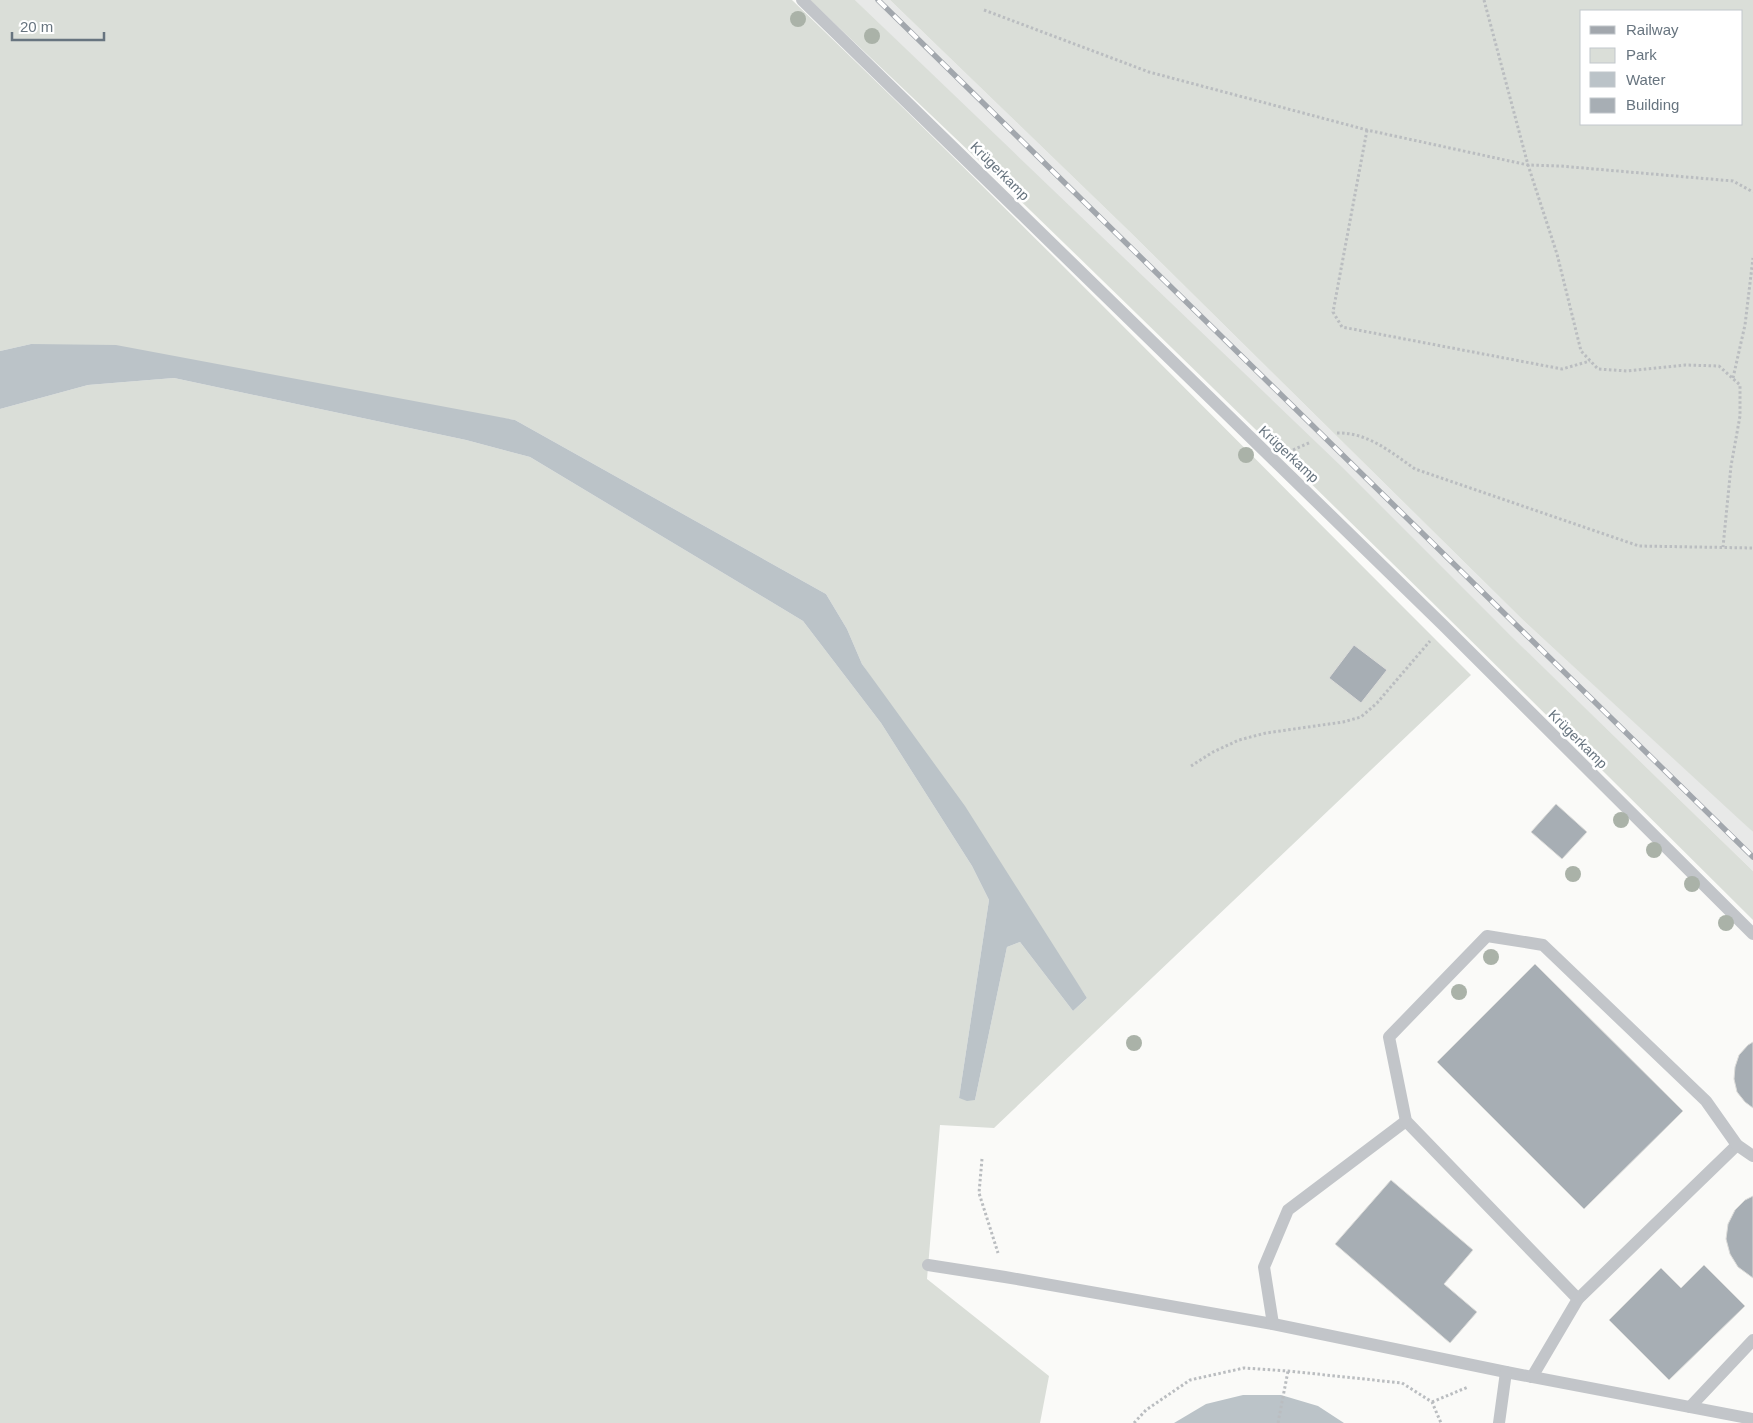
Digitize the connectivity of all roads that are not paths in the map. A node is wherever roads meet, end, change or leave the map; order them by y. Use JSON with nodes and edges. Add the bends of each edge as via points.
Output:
{"nodes":[{"id":1,"x":802,"y":0,"type":"edge"},
{"id":2,"x":1753,"y":934,"type":"edge"},
{"id":3,"x":1406,"y":1121,"type":"junction"},
{"id":4,"x":1737,"y":1145,"type":"junction"},
{"id":5,"x":1753,"y":1156,"type":"edge"},
{"id":6,"x":928,"y":1265,"type":"dead end"},
{"id":7,"x":1578,"y":1299,"type":"junction"},
{"id":8,"x":1273,"y":1324,"type":"junction"},
{"id":9,"x":1753,"y":1340,"type":"edge"},
{"id":10,"x":1506,"y":1372,"type":"junction"},
{"id":11,"x":1532,"y":1377,"type":"junction"},
{"id":12,"x":1690,"y":1407,"type":"junction"},
{"id":13,"x":1753,"y":1419,"type":"edge"},
{"id":14,"x":1499,"y":1423,"type":"edge"}],
"edges":[{"from":1,"to":2,"type":"lane","name":"Krügerkamp","via":[[1443,626]]},
{"from":3,"to":4,"type":"lane","via":[[1389,1037],[1487,936],[1543,945],[1706,1101]]},
{"from":3,"to":7,"type":"lane"},
{"from":3,"to":8,"type":"lane","via":[[1288,1210],[1264,1268]]},
{"from":4,"to":5,"type":"lane"},
{"from":4,"to":7,"type":"lane"},
{"from":6,"to":8,"type":"lane"},
{"from":7,"to":11,"type":"lane"},
{"from":8,"to":10,"type":"lane"},
{"from":9,"to":12,"type":"lane"},
{"from":10,"to":11,"type":"lane"},
{"from":10,"to":14,"type":"lane"},
{"from":11,"to":12,"type":"lane"},
{"from":12,"to":13,"type":"lane"}]}
